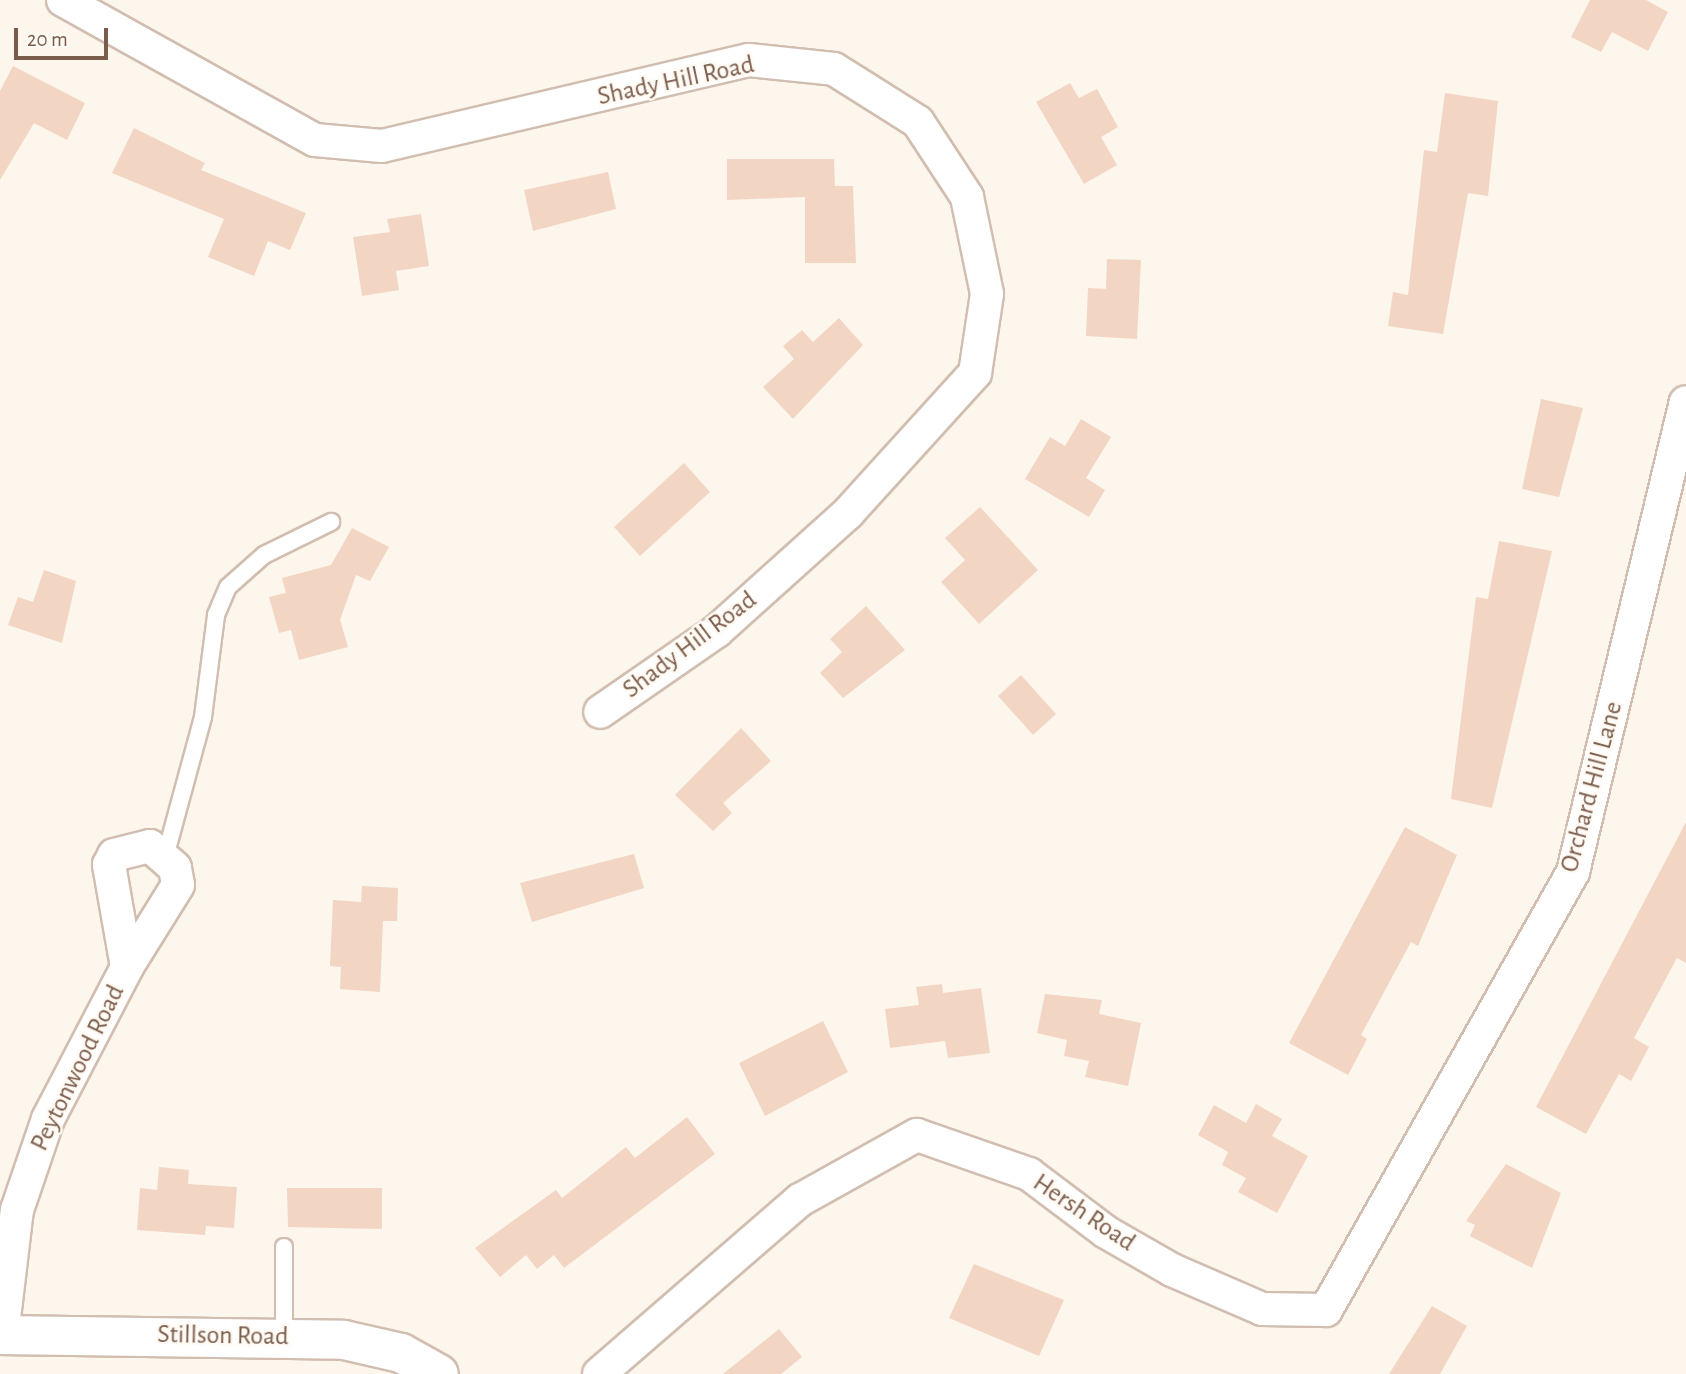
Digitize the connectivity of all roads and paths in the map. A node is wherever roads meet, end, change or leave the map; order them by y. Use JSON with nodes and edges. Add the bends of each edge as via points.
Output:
{"nodes":[{"id":1,"x":62,"y":0,"type":"edge"},
{"id":2,"x":1686,"y":402,"type":"edge"},
{"id":3,"x":331,"y":522,"type":"dead end"},
{"id":4,"x":600,"y":712,"type":"dead end"},
{"id":5,"x":165,"y":857,"type":"junction"},
{"id":6,"x":127,"y":967,"type":"junction"},
{"id":7,"x":1383,"y":1217,"type":"joint"},
{"id":8,"x":284,"y":1247,"type":"dead end"},
{"id":9,"x":1,"y":1335,"type":"edge"},
{"id":10,"x":284,"y":1336,"type":"junction"},
{"id":11,"x":439,"y":1374,"type":"edge"},
{"id":12,"x":599,"y":1374,"type":"edge"}],
"edges":[{"from":1,"to":4,"type":"street","name":"Shady Hill Road","via":[[315,140],[382,146],[749,60],[834,69],[918,122],[967,197],[987,294],[975,373],[848,513],[768,586],[718,631]]},
{"from":2,"to":7,"type":"street","name":"Orchard Hill Lane","via":[[1573,872]]},
{"from":3,"to":5,"type":"lane","via":[[264,555],[228,587],[216,615],[204,718]]},
{"from":5,"to":6,"type":"street","name":"Peytonwood Road","via":[[178,885]]},
{"from":5,"to":6,"type":"street","name":"Peytonwood Road","via":[[150,846],[132,848],[114,855],[109,865]]},
{"from":6,"to":9,"type":"street","name":"Peytonwood Road","via":[[48,1119],[25,1184]]},
{"from":7,"to":12,"type":"street","name":"Hersh Road","via":[[1326,1310],[1262,1308],[1106,1232],[1029,1174],[917,1135],[800,1200]]},
{"from":8,"to":10,"type":"lane"},
{"from":9,"to":10,"type":"street","name":"Stillson Road"},
{"from":10,"to":11,"type":"street","name":"Stillson Road","via":[[401,1353]]}]}
